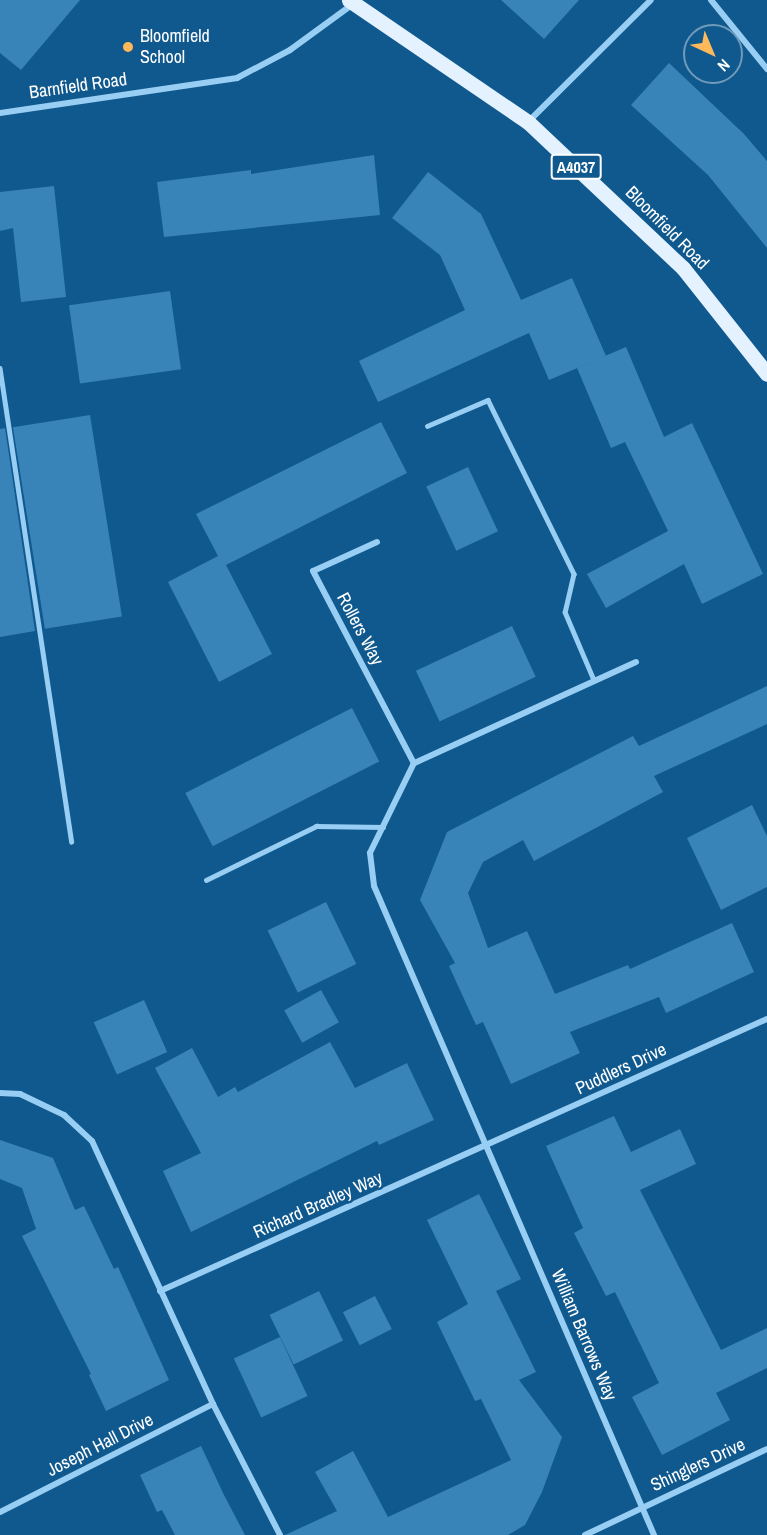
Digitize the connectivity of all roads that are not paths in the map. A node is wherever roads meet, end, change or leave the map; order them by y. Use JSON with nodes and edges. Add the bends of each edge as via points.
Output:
{"nodes":[{"id":1,"x":651,"y":0,"type":"edge"},
{"id":2,"x":711,"y":0,"type":"edge"},
{"id":3,"x":352,"y":2,"type":"edge"},
{"id":4,"x":767,"y":69,"type":"edge"},
{"id":5,"x":0,"y":113,"type":"edge"},
{"id":6,"x":528,"y":122,"type":"junction"},
{"id":7,"x":0,"y":368,"type":"edge"},
{"id":8,"x":767,"y":374,"type":"edge"},
{"id":9,"x":427,"y":426,"type":"dead end"},
{"id":10,"x":377,"y":542,"type":"dead end"},
{"id":11,"x":636,"y":662,"type":"dead end"},
{"id":12,"x":594,"y":680,"type":"junction"},
{"id":13,"x":414,"y":763,"type":"junction"},
{"id":14,"x":383,"y":827,"type":"junction"},
{"id":15,"x":72,"y":842,"type":"dead end"},
{"id":16,"x":206,"y":880,"type":"dead end"},
{"id":17,"x":767,"y":1019,"type":"edge"},
{"id":18,"x":0,"y":1093,"type":"edge"},
{"id":19,"x":488,"y":1147,"type":"junction"},
{"id":20,"x":160,"y":1292,"type":"junction"},
{"id":21,"x":213,"y":1404,"type":"junction"},
{"id":22,"x":767,"y":1449,"type":"edge"},
{"id":23,"x":641,"y":1508,"type":"junction"},
{"id":24,"x":0,"y":1512,"type":"edge"},
{"id":25,"x":280,"y":1535,"type":"edge"},
{"id":26,"x":585,"y":1535,"type":"edge"},
{"id":27,"x":654,"y":1535,"type":"edge"}],
"edges":[{"from":1,"to":6,"type":"street"},
{"from":2,"to":4,"type":"street"},
{"from":3,"to":5,"type":"street","name":"Barnfield Road","via":[[290,50],[237,78]]},
{"from":3,"to":6,"type":"main road","name":"Bloomfield Road","number":"A4037"},
{"from":6,"to":8,"type":"main road","name":"Bloomfield Road","number":"A4037","via":[[683,268]]},
{"from":7,"to":15,"type":"lane"},
{"from":9,"to":12,"type":"lane","via":[[488,400],[574,574],[565,612]]},
{"from":10,"to":13,"type":"street","name":"Rollers Way","via":[[313,571]]},
{"from":11,"to":12,"type":"street"},
{"from":12,"to":13,"type":"street"},
{"from":13,"to":14,"type":"street","name":"William Barrows Way"},
{"from":14,"to":16,"type":"lane","via":[[316,826]]},
{"from":14,"to":19,"type":"street","name":"William Barrows Way","via":[[370,853],[374,886]]},
{"from":17,"to":19,"type":"street","name":"Puddlers Drive"},
{"from":18,"to":20,"type":"street","via":[[20,1094],[64,1115],[92,1141]]},
{"from":19,"to":20,"type":"street","name":"Richard Bradley Way"},
{"from":19,"to":23,"type":"street","name":"William Barrows Way"},
{"from":20,"to":21,"type":"street"},
{"from":21,"to":24,"type":"street","name":"Joseph Hall Drive"},
{"from":21,"to":25,"type":"street"},
{"from":22,"to":23,"type":"street","name":"Shinglers Drive"},
{"from":23,"to":26,"type":"street","name":"Shinglers Drive"},
{"from":23,"to":27,"type":"street","name":"William Barrows Way"}]}
